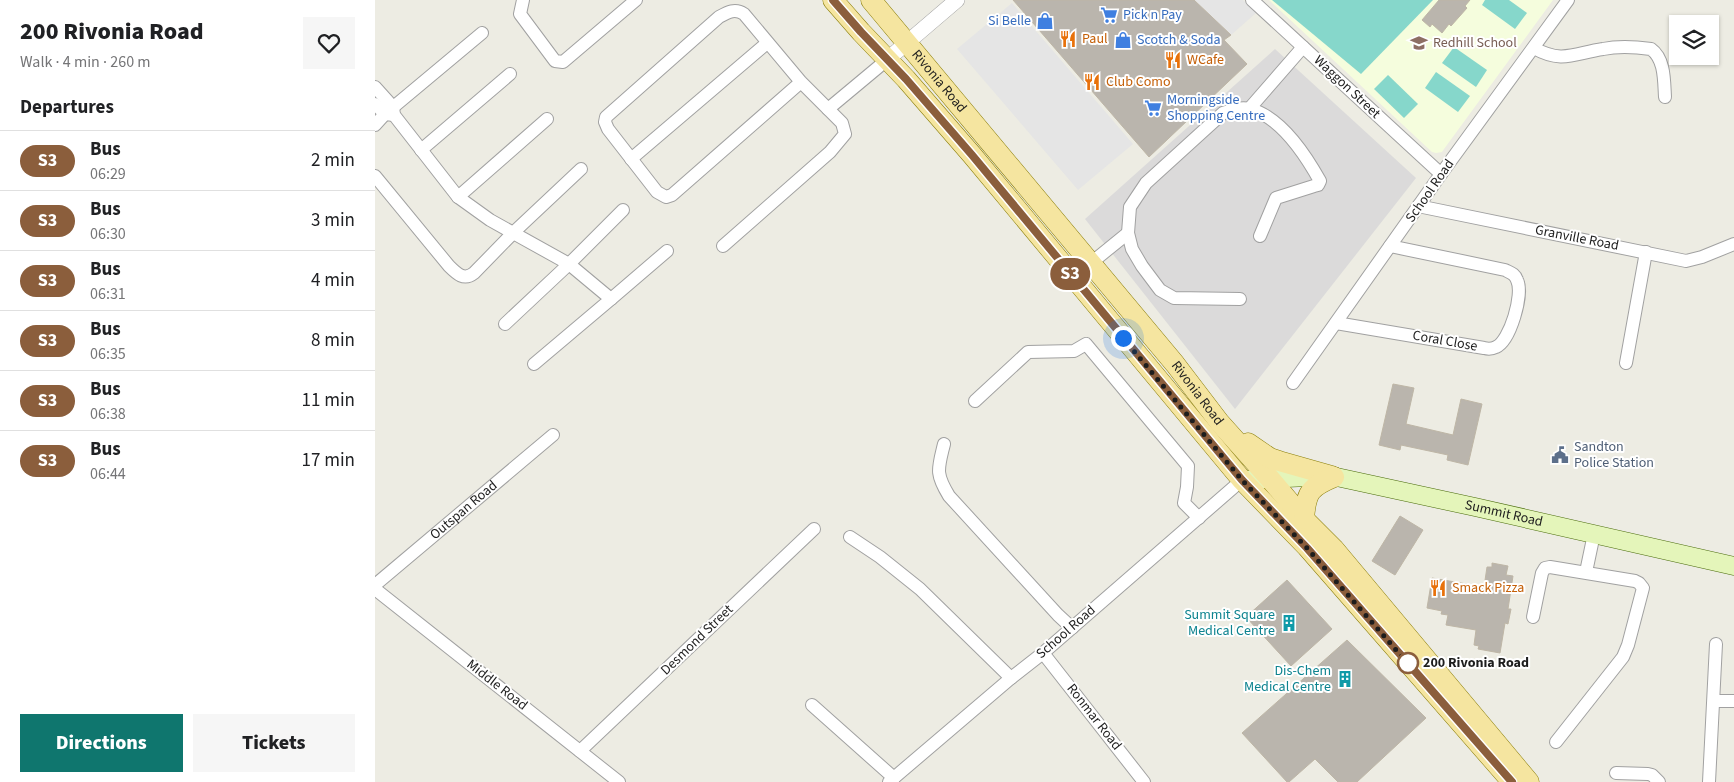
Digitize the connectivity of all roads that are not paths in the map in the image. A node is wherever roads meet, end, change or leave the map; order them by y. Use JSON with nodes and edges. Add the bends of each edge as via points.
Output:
{"nodes":[{"id":1,"x":523,"y":0,"type":"edge"},
{"id":2,"x":635,"y":0,"type":"edge"},
{"id":3,"x":833,"y":0,"type":"edge"},
{"id":4,"x":871,"y":0,"type":"edge"},
{"id":5,"x":957,"y":0,"type":"edge"},
{"id":6,"x":1252,"y":0,"type":"edge"},
{"id":7,"x":1568,"y":0,"type":"edge"},
{"id":8,"x":482,"y":33,"type":"dead end"},
{"id":9,"x":907,"y":41,"type":"junction"},
{"id":10,"x":767,"y":43,"type":"junction"},
{"id":11,"x":1303,"y":47,"type":"junction"},
{"id":12,"x":1534,"y":48,"type":"junction"},
{"id":13,"x":887,"y":58,"type":"junction"},
{"id":14,"x":510,"y":74,"type":"dead end"},
{"id":15,"x":801,"y":82,"type":"junction"},
{"id":16,"x":375,"y":87,"type":"edge"},
{"id":17,"x":1665,"y":97,"type":"dead end"},
{"id":18,"x":375,"y":104,"type":"edge"},
{"id":19,"x":828,"y":109,"type":"junction"},
{"id":20,"x":1249,"y":109,"type":"junction"},
{"id":21,"x":391,"y":112,"type":"junction"},
{"id":22,"x":547,"y":119,"type":"dead end"},
{"id":23,"x":375,"y":125,"type":"edge"},
{"id":24,"x":421,"y":150,"type":"junction"},
{"id":25,"x":631,"y":159,"type":"junction"},
{"id":26,"x":581,"y":169,"type":"dead end"},
{"id":27,"x":1441,"y":174,"type":"junction"},
{"id":28,"x":375,"y":176,"type":"edge"},
{"id":29,"x":458,"y":197,"type":"junction"},
{"id":30,"x":1418,"y":206,"type":"junction"},
{"id":31,"x":623,"y":210,"type":"dead end"},
{"id":32,"x":514,"y":232,"type":"junction"},
{"id":33,"x":1128,"y":233,"type":"junction"},
{"id":34,"x":1260,"y":236,"type":"dead end"},
{"id":35,"x":1734,"y":244,"type":"edge"},
{"id":36,"x":723,"y":246,"type":"dead end"},
{"id":37,"x":1390,"y":246,"type":"junction"},
{"id":38,"x":667,"y":251,"type":"dead end"},
{"id":39,"x":1646,"y":252,"type":"junction"},
{"id":40,"x":1091,"y":262,"type":"junction"},
{"id":41,"x":569,"y":264,"type":"junction"},
{"id":42,"x":611,"y":299,"type":"junction"},
{"id":43,"x":1239,"y":299,"type":"dead end"},
{"id":44,"x":1337,"y":322,"type":"junction"},
{"id":45,"x":505,"y":324,"type":"dead end"},
{"id":46,"x":1625,"y":363,"type":"dead end"},
{"id":47,"x":534,"y":364,"type":"dead end"},
{"id":48,"x":1293,"y":383,"type":"dead end"},
{"id":49,"x":975,"y":401,"type":"dead end"},
{"id":50,"x":1220,"y":423,"type":"junction"},
{"id":51,"x":553,"y":434,"type":"dead end"},
{"id":52,"x":944,"y":444,"type":"dead end"},
{"id":53,"x":1333,"y":477,"type":"junction"},
{"id":54,"x":1242,"y":480,"type":"junction"},
{"id":55,"x":1271,"y":480,"type":"junction"},
{"id":56,"x":1199,"y":518,"type":"junction"},
{"id":57,"x":1304,"y":519,"type":"junction"},
{"id":58,"x":814,"y":529,"type":"dead end"},
{"id":59,"x":1594,"y":534,"type":"junction"},
{"id":60,"x":850,"y":537,"type":"dead end"},
{"id":61,"x":1734,"y":566,"type":"edge"},
{"id":62,"x":1586,"y":572,"type":"junction"},
{"id":63,"x":375,"y":585,"type":"edge"},
{"id":64,"x":375,"y":589,"type":"edge"},
{"id":65,"x":1533,"y":617,"type":"dead end"},
{"id":66,"x":1072,"y":628,"type":"junction"},
{"id":67,"x":1716,"y":644,"type":"dead end"},
{"id":68,"x":1043,"y":653,"type":"junction"},
{"id":69,"x":1435,"y":669,"type":"junction"},
{"id":70,"x":1011,"y":678,"type":"junction"},
{"id":71,"x":1436,"y":696,"type":"junction"},
{"id":72,"x":1714,"y":701,"type":"junction"},
{"id":73,"x":1734,"y":701,"type":"edge"},
{"id":74,"x":812,"y":705,"type":"dead end"},
{"id":75,"x":1556,"y":742,"type":"dead end"},
{"id":76,"x":581,"y":751,"type":"junction"},
{"id":77,"x":1616,"y":773,"type":"dead end"},
{"id":78,"x":892,"y":780,"type":"edge"},
{"id":79,"x":619,"y":782,"type":"edge"},
{"id":80,"x":1144,"y":782,"type":"edge"},
{"id":81,"x":1512,"y":782,"type":"edge"},
{"id":82,"x":1529,"y":782,"type":"edge"},
{"id":83,"x":1659,"y":782,"type":"edge"},
{"id":84,"x":1709,"y":782,"type":"edge"}],
"edges":[{"from":1,"to":2,"type":"street","via":[[520,14],[555,62],[563,62]]},
{"from":3,"to":13,"type":"main road","name":"Rivonia Road"},
{"from":4,"to":9,"type":"main road","name":"Rivonia Road"},
{"from":5,"to":9,"type":"street"},
{"from":6,"to":11,"type":"street","name":"Waggon Street"},
{"from":7,"to":12,"type":"street","name":"School Road"},
{"from":8,"to":21,"type":"street"},
{"from":9,"to":13,"type":"street"},
{"from":9,"to":40,"type":"main road","name":"Rivonia Road"},
{"from":10,"to":15,"type":"street"},
{"from":10,"to":25,"type":"street"},
{"from":10,"to":25,"type":"street","via":[[738,10],[726,13],[712,24],[605,117],[606,126]]},
{"from":11,"to":20,"type":"street"},
{"from":11,"to":27,"type":"street","name":"Waggon Street"},
{"from":12,"to":17,"type":"street","via":[[1545,54],[1569,57],[1608,48],[1651,49],[1660,60]]},
{"from":12,"to":27,"type":"street","name":"School Road"},
{"from":13,"to":19,"type":"street"},
{"from":13,"to":54,"type":"main road","name":"Rivonia Road","via":[[972,155]]},
{"from":14,"to":24,"type":"street"},
{"from":15,"to":19,"type":"street"},
{"from":15,"to":25,"type":"street","via":[[669,197],[657,192]]},
{"from":16,"to":21,"type":"street"},
{"from":18,"to":21,"type":"street"},
{"from":19,"to":36,"type":"street","via":[[842,123],[845,134],[842,139]]},
{"from":20,"to":33,"type":"street","via":[[1236,108],[1223,113],[1146,183],[1130,207]]},
{"from":20,"to":34,"type":"street","via":[[1285,131],[1310,162],[1320,181],[1314,186],[1275,198]]},
{"from":21,"to":23,"type":"street"},
{"from":21,"to":24,"type":"street"},
{"from":22,"to":29,"type":"street"},
{"from":24,"to":29,"type":"street"},
{"from":26,"to":32,"type":"street"},
{"from":27,"to":30,"type":"street","name":"School Road"},
{"from":28,"to":32,"type":"street","via":[[458,275],[470,277]]},
{"from":29,"to":32,"type":"street","via":[[490,220]]},
{"from":30,"to":37,"type":"street","name":"School Road"},
{"from":30,"to":39,"type":"street","name":"Granville Road"},
{"from":31,"to":41,"type":"street"},
{"from":32,"to":41,"type":"street"},
{"from":33,"to":40,"type":"street"},
{"from":33,"to":43,"type":"street","via":[[1132,249],[1142,266],[1161,290],[1174,298]]},
{"from":35,"to":39,"type":"street","name":"Granville Road","via":[[1689,261]]},
{"from":37,"to":44,"type":"street","name":"School Road"},
{"from":37,"to":44,"type":"street","name":"Coral Close","via":[[1513,273],[1519,283],[1518,298],[1504,340],[1497,347],[1484,348]]},
{"from":38,"to":42,"type":"street"},
{"from":39,"to":46,"type":"street"},
{"from":40,"to":50,"type":"main road","name":"Rivonia Road"},
{"from":41,"to":42,"type":"street"},
{"from":41,"to":45,"type":"street"},
{"from":42,"to":47,"type":"street"},
{"from":44,"to":48,"type":"street","name":"School Road"},
{"from":49,"to":56,"type":"street","via":[[1028,352],[1074,352],[1086,344],[1188,466],[1184,503]]},
{"from":50,"to":53,"type":"main road","via":[[1270,458]]},
{"from":50,"to":55,"type":"main road","name":"Rivonia Road"},
{"from":51,"to":63,"type":"street","name":"Outspan Road"},
{"from":52,"to":66,"type":"street","via":[[938,469],[949,496]]},
{"from":53,"to":55,"type":"main road","name":"Summit Road"},
{"from":53,"to":57,"type":"main road","via":[[1319,483],[1306,497]]},
{"from":53,"to":59,"type":"main road","name":"Summit Road"},
{"from":54,"to":55,"type":"main road","name":"Summit Road"},
{"from":54,"to":56,"type":"street","name":"School Road"},
{"from":54,"to":71,"type":"main road","name":"Rivonia Road","via":[[1307,548]]},
{"from":55,"to":57,"type":"main road","name":"Rivonia Road"},
{"from":56,"to":66,"type":"street","name":"School Road"},
{"from":57,"to":69,"type":"main road","name":"Rivonia Road","via":[[1334,549]]},
{"from":58,"to":76,"type":"street","name":"Desmond Street"},
{"from":59,"to":61,"type":"main road","name":"Summit Road"},
{"from":59,"to":62,"type":"street"},
{"from":60,"to":70,"type":"street","via":[[920,590]]},
{"from":62,"to":65,"type":"street","via":[[1545,568]]},
{"from":62,"to":75,"type":"street","via":[[1639,583],[1643,592],[1623,657]]},
{"from":64,"to":76,"type":"street","name":"Middle Road"},
{"from":66,"to":68,"type":"street","name":"School Road"},
{"from":67,"to":72,"type":"street"},
{"from":68,"to":70,"type":"street","name":"School Road"},
{"from":68,"to":80,"type":"street","name":"Ronmar Road"},
{"from":69,"to":71,"type":"main road","via":[[1439,684]]},
{"from":69,"to":82,"type":"main road","name":"Rivonia Road"},
{"from":70,"to":78,"type":"street","name":"School Road"},
{"from":71,"to":81,"type":"main road","name":"Rivonia Road"},
{"from":72,"to":73,"type":"street"},
{"from":72,"to":84,"type":"street"},
{"from":74,"to":78,"type":"street"},
{"from":76,"to":79,"type":"street","name":"Middle Road"},
{"from":77,"to":83,"type":"street","via":[[1648,774]]}]}
